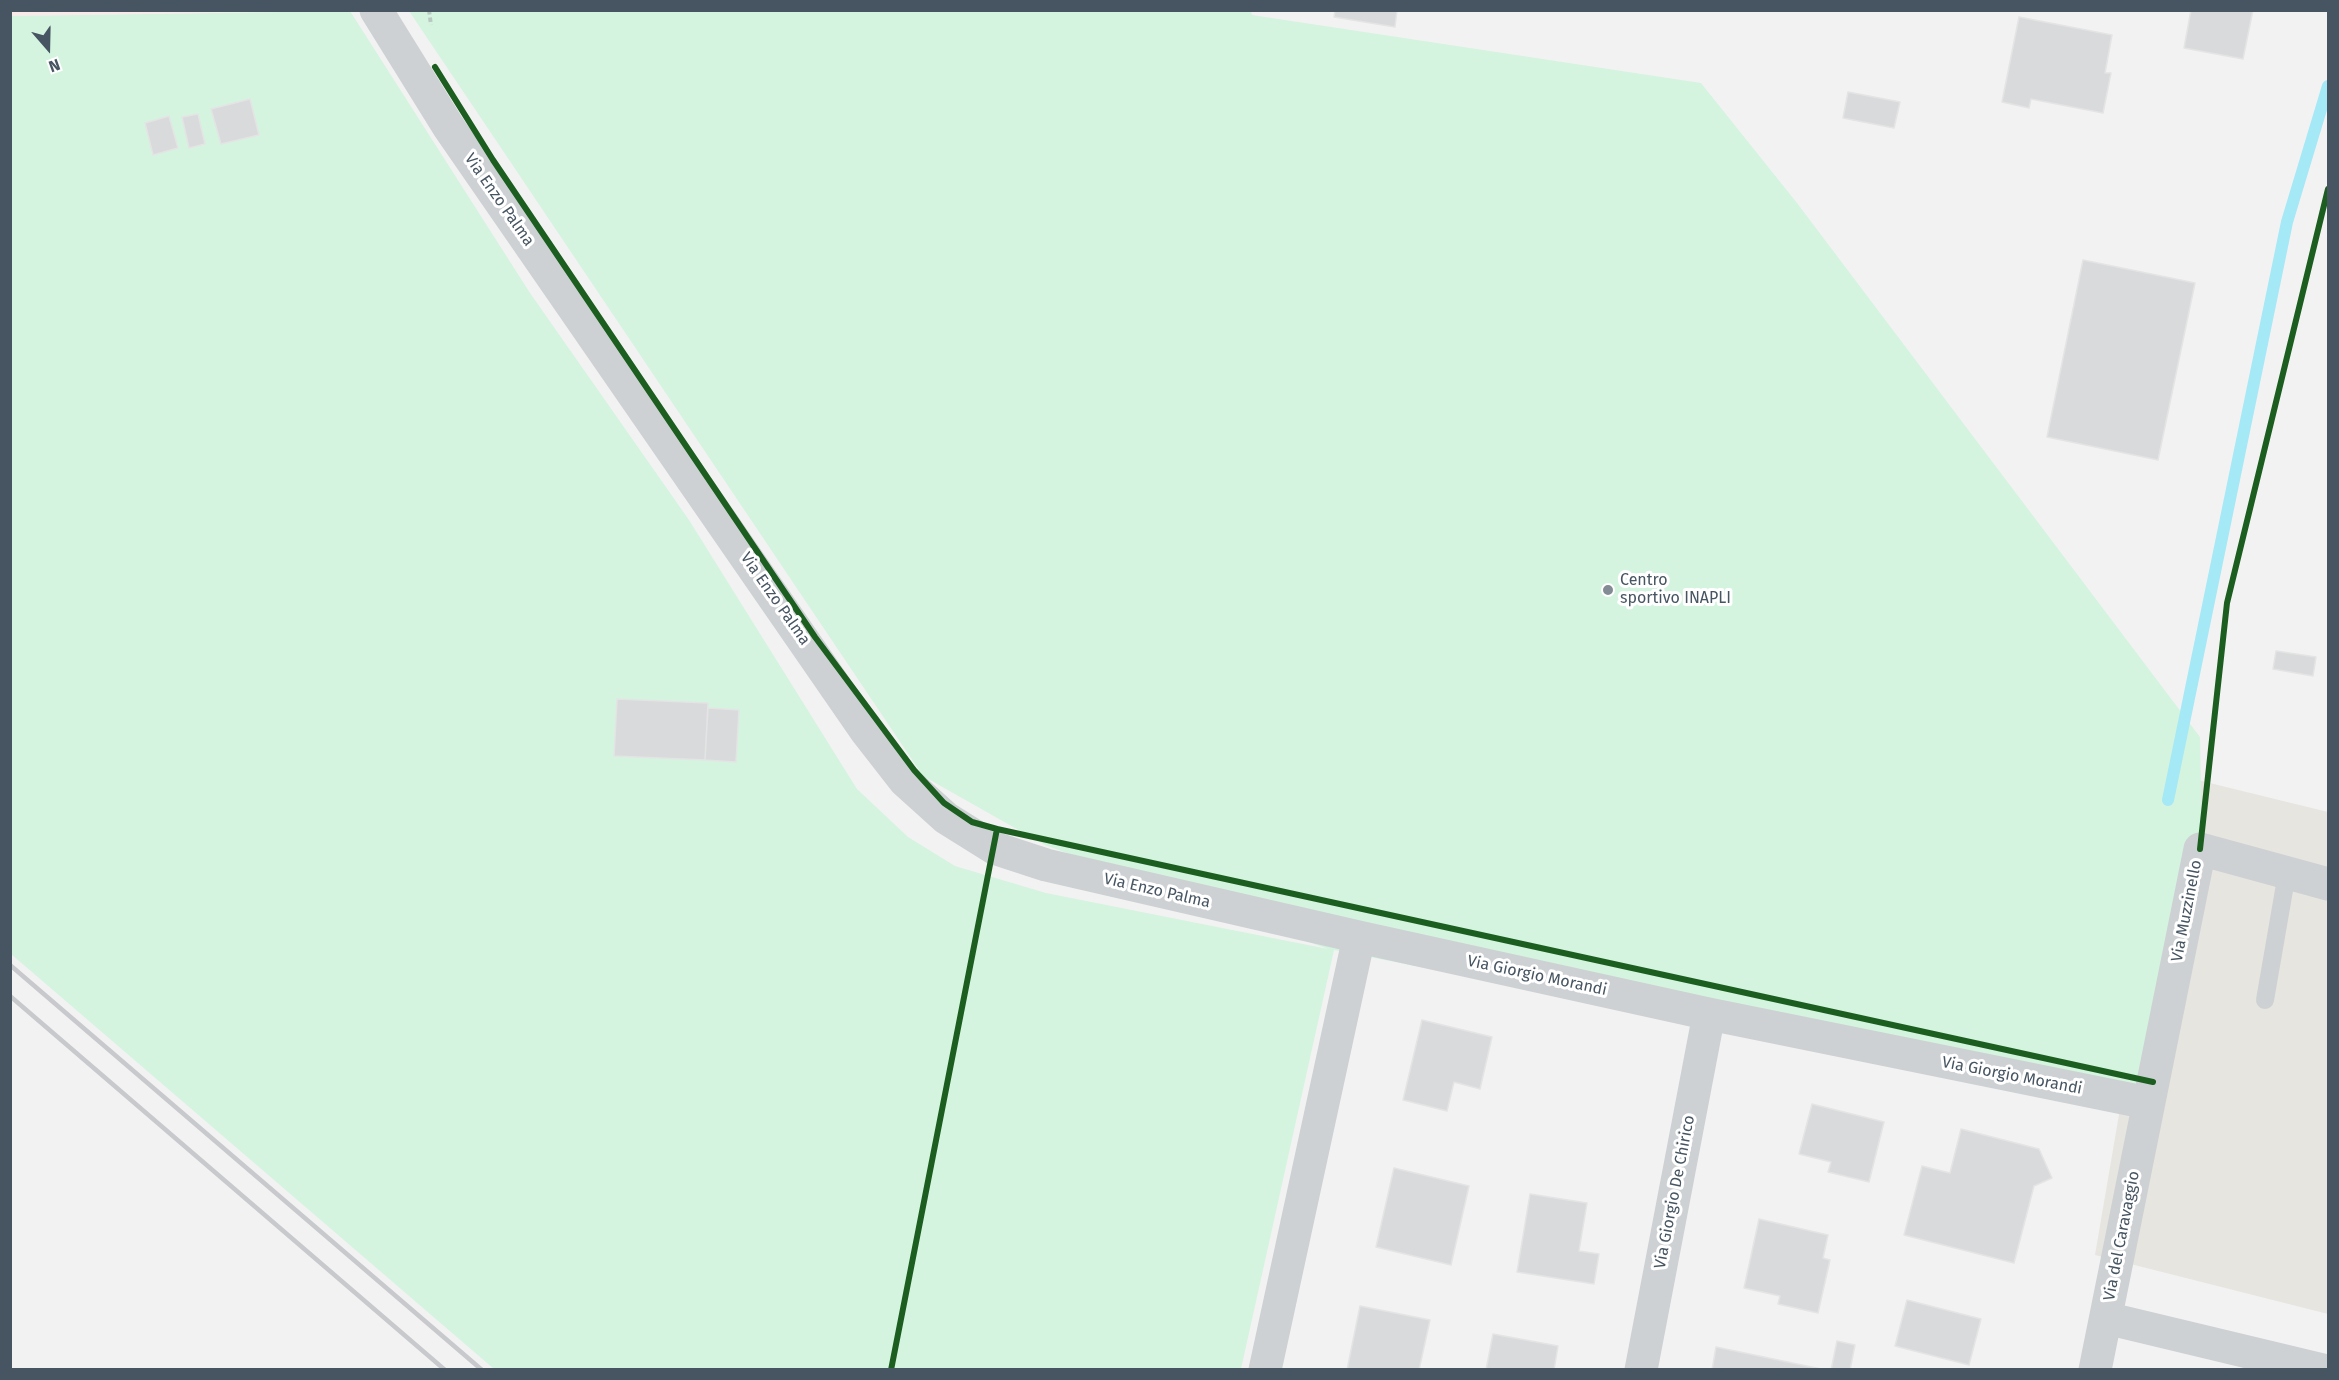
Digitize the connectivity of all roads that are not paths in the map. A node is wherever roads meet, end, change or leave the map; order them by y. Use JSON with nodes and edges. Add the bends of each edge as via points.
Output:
{"nodes":[{"id":1,"x":376,"y":10,"type":"edge"},
{"id":2,"x":2286,"y":873,"type":"junction"},
{"id":3,"x":2328,"y":884,"type":"edge"},
{"id":4,"x":1359,"y":937,"type":"junction"},
{"id":5,"x":2265,"y":1000,"type":"dead end"},
{"id":6,"x":1709,"y":1014,"type":"junction"},
{"id":7,"x":2148,"y":1103,"type":"junction"},
{"id":8,"x":2106,"y":1318,"type":"junction"},
{"id":9,"x":1265,"y":1370,"type":"edge"},
{"id":10,"x":1641,"y":1370,"type":"edge"},
{"id":11,"x":2095,"y":1370,"type":"edge"},
{"id":12,"x":2323,"y":1370,"type":"edge"}],
"edges":[{"from":1,"to":4,"type":"street","name":"Via Enzo Palma","via":[[448,126],[866,731],[905,781],[946,818],[994,848],[1046,866]]},
{"from":2,"to":3,"type":"street","name":"Via Muzzinello"},
{"from":2,"to":5,"type":"lane"},
{"from":2,"to":7,"type":"street","name":"Via Muzzinello","via":[[2200,849]]},
{"from":4,"to":6,"type":"street","name":"Via Giorgio Morandi"},
{"from":4,"to":9,"type":"street"},
{"from":6,"to":7,"type":"street","name":"Via Giorgio Morandi"},
{"from":6,"to":10,"type":"street","name":"Via Giorgio De Chirico"},
{"from":7,"to":8,"type":"street","name":"Via del Caravaggio"},
{"from":8,"to":11,"type":"street","name":"Via del Caravaggio"},
{"from":8,"to":12,"type":"street"}]}
